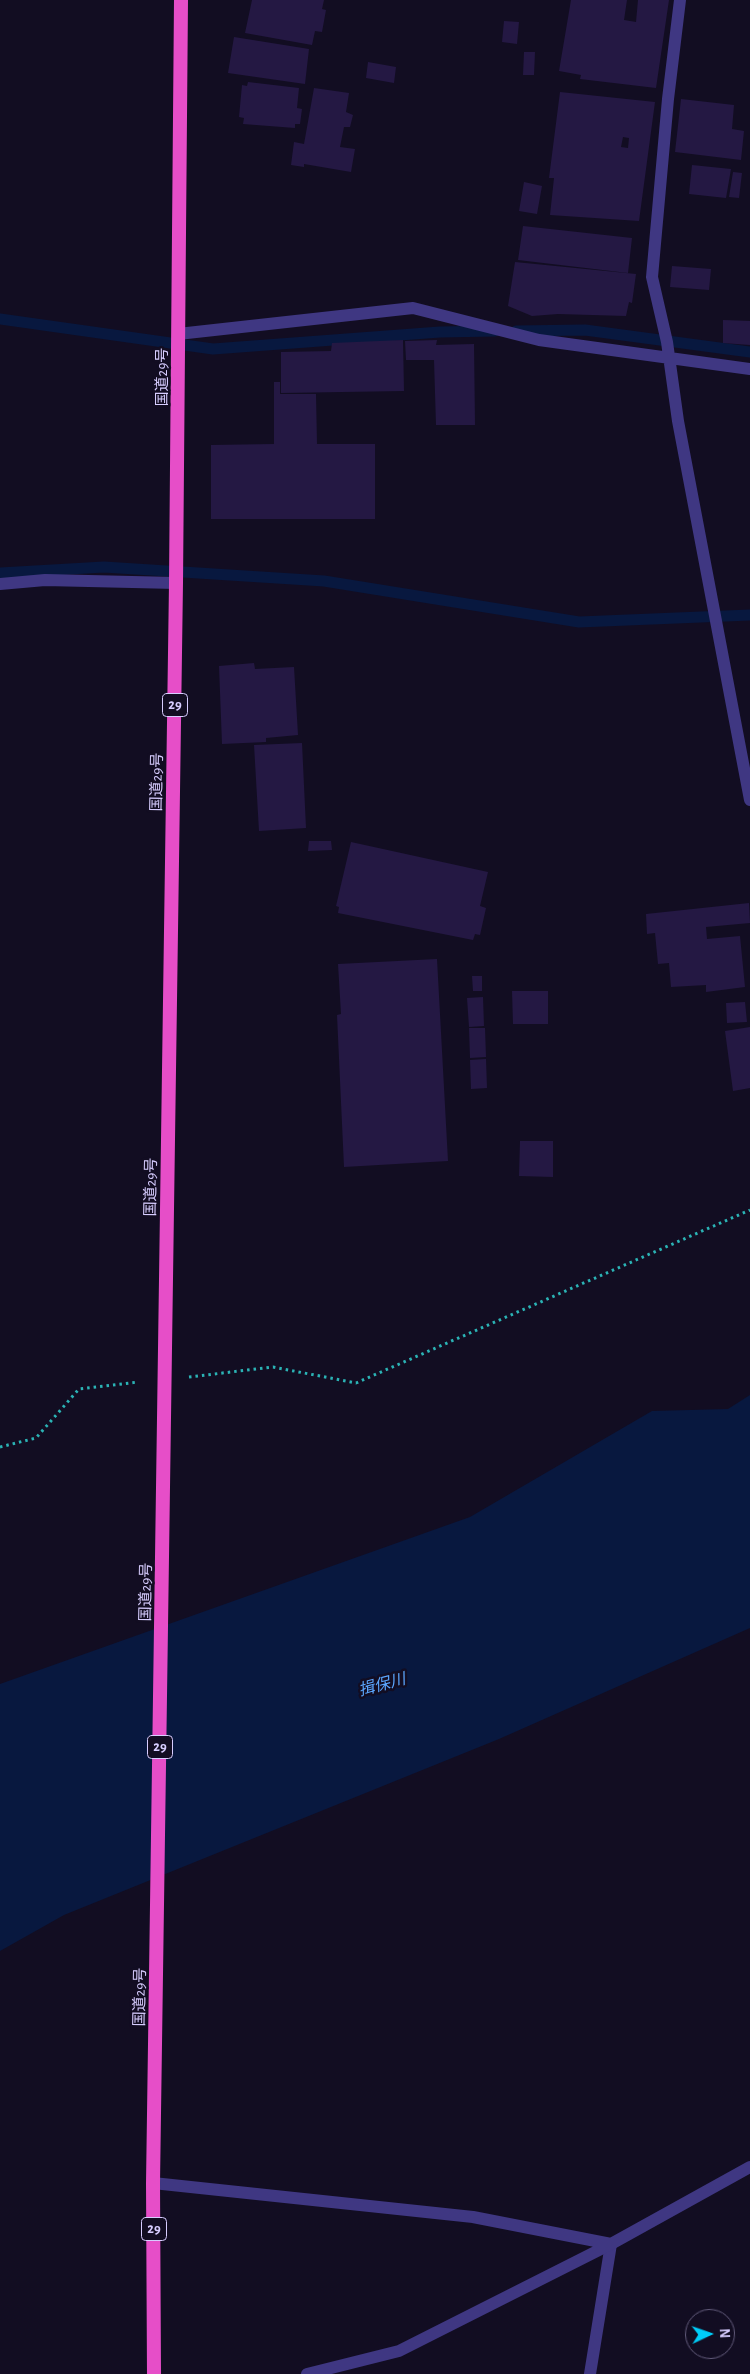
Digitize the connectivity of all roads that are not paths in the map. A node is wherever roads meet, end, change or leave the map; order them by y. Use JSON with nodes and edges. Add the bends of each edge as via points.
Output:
{"nodes":[{"id":1,"x":181,"y":0,"type":"edge"},
{"id":2,"x":680,"y":0,"type":"edge"},
{"id":3,"x":178,"y":334,"type":"junction"},
{"id":4,"x":669,"y":359,"type":"junction"},
{"id":5,"x":750,"y":369,"type":"edge"},
{"id":6,"x":176,"y":583,"type":"junction"},
{"id":7,"x":0,"y":584,"type":"edge"},
{"id":8,"x":750,"y":800,"type":"edge"},
{"id":9,"x":750,"y":2167,"type":"edge"},
{"id":10,"x":153,"y":2183,"type":"junction"},
{"id":11,"x":611,"y":2244,"type":"junction"},
{"id":12,"x":154,"y":2374,"type":"edge"},
{"id":13,"x":307,"y":2374,"type":"edge"},
{"id":14,"x":590,"y":2374,"type":"edge"}],
"edges":[{"from":1,"to":3,"type":"highway","name":"国道29号","number":"29"},
{"from":2,"to":4,"type":"street","via":[[652,277]]},
{"from":3,"to":4,"type":"street","via":[[413,308],[538,340]]},
{"from":3,"to":6,"type":"highway","name":"国道29号","number":"29"},
{"from":4,"to":5,"type":"street"},
{"from":4,"to":8,"type":"street"},
{"from":6,"to":7,"type":"street","via":[[45,580]]},
{"from":6,"to":10,"type":"highway","name":"国道29号","number":"29"},
{"from":9,"to":11,"type":"street"},
{"from":10,"to":11,"type":"street","via":[[473,2216]]},
{"from":10,"to":12,"type":"highway","name":"国道29号","number":"29"},
{"from":11,"to":13,"type":"street","via":[[399,2351]]},
{"from":11,"to":14,"type":"street"}]}
